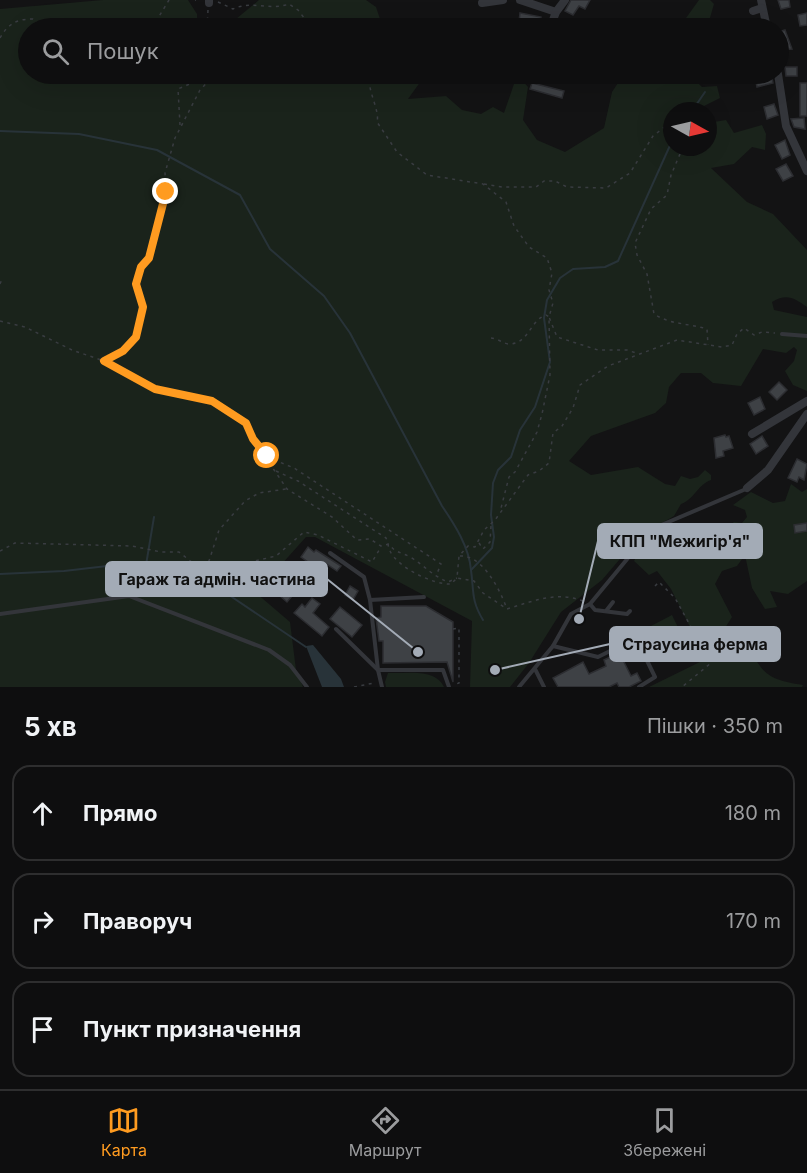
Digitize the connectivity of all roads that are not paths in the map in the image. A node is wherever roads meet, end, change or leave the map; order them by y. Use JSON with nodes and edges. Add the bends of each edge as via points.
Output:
{"nodes":[{"id":1,"x":503,"y":0,"type":"edge"},
{"id":2,"x":520,"y":0,"type":"edge"},
{"id":3,"x":565,"y":0,"type":"edge"},
{"id":4,"x":483,"y":3,"type":"dead end"},
{"id":5,"x":556,"y":12,"type":"junction"},
{"id":6,"x":554,"y":18,"type":"edge"},
{"id":7,"x":780,"y":84,"type":"edge"},
{"id":8,"x":807,"y":171,"type":"edge"},
{"id":9,"x":782,"y":334,"type":"road end"},
{"id":10,"x":807,"y":336,"type":"edge"},
{"id":11,"x":807,"y":401,"type":"edge"},
{"id":12,"x":807,"y":414,"type":"edge"},
{"id":13,"x":752,"y":434,"type":"dead end"},
{"id":14,"x":747,"y":488,"type":"joint"},
{"id":15,"x":330,"y":553,"type":"dead end"},
{"id":16,"x":424,"y":597,"type":"dead end"},
{"id":17,"x":370,"y":600,"type":"junction"},
{"id":18,"x":613,"y":602,"type":"dead end"},
{"id":19,"x":590,"y":604,"type":"junction"},
{"id":20,"x":606,"y":611,"type":"junction"},
{"id":21,"x":630,"y":611,"type":"dead end"},
{"id":22,"x":0,"y":614,"type":"edge"},
{"id":23,"x":336,"y":629,"type":"dead end"},
{"id":24,"x":553,"y":646,"type":"junction"},
{"id":25,"x":535,"y":669,"type":"junction"},
{"id":26,"x":378,"y":670,"type":"junction"},
{"id":27,"x":381,"y":684,"type":"edge"},
{"id":28,"x":307,"y":687,"type":"edge"},
{"id":29,"x":448,"y":687,"type":"edge"},
{"id":30,"x":519,"y":687,"type":"edge"},
{"id":31,"x":544,"y":687,"type":"edge"},
{"id":32,"x":639,"y":687,"type":"edge"}],
"edges":[{"from":1,"to":4,"type":"street"},
{"from":2,"to":5,"type":"street"},
{"from":3,"to":5,"type":"street"},
{"from":5,"to":6,"type":"street"},
{"from":7,"to":8,"type":"street","via":[[786,126]]},
{"from":9,"to":10,"type":"lane"},
{"from":11,"to":13,"type":"street"},
{"from":12,"to":14,"type":"street","via":[[768,470]]},
{"from":14,"to":19,"type":"lane","via":[[652,529]]},
{"from":15,"to":17,"type":"lane","via":[[364,577]]},
{"from":16,"to":17,"type":"lane"},
{"from":17,"to":26,"type":"lane"},
{"from":18,"to":20,"type":"lane"},
{"from":19,"to":20,"type":"lane","via":[[595,610]]},
{"from":19,"to":24,"type":"lane","via":[[571,614]]},
{"from":20,"to":21,"type":"lane"},
{"from":22,"to":28,"type":"lane","via":[[129,596],[269,650],[290,665]]},
{"from":23,"to":26,"type":"lane"},
{"from":24,"to":25,"type":"lane"},
{"from":24,"to":32,"type":"lane","via":[[598,657],[636,638],[655,677]]},
{"from":25,"to":30,"type":"lane"},
{"from":25,"to":31,"type":"lane"},
{"from":26,"to":27,"type":"lane"},
{"from":26,"to":29,"type":"lane","via":[[443,670]]}]}
